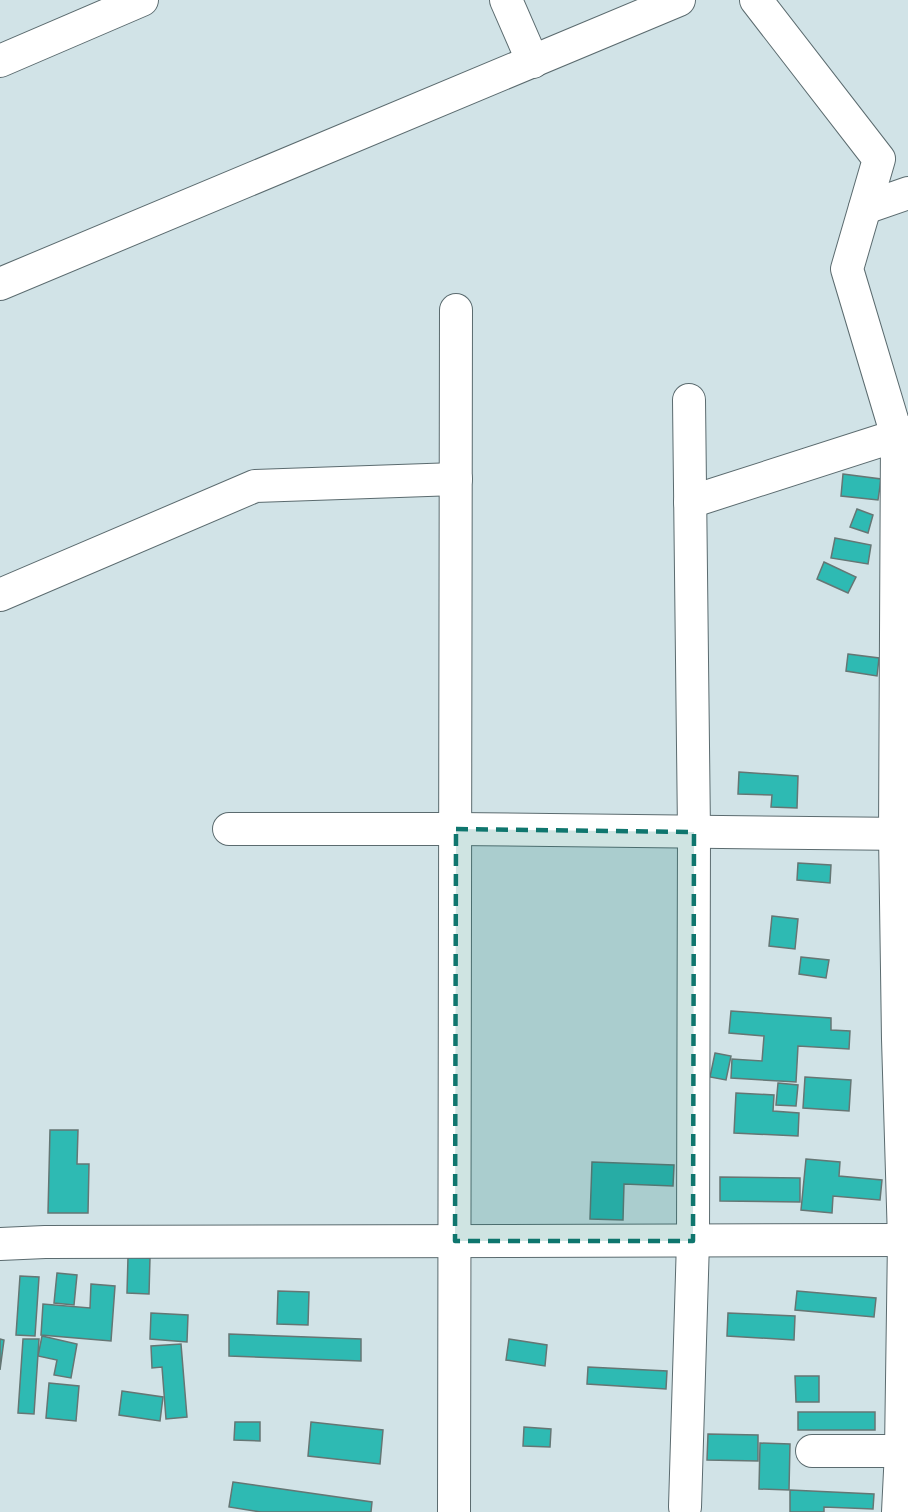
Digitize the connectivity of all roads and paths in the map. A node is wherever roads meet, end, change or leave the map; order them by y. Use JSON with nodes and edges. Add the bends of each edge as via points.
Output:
{"nodes":[{"id":1,"x":506,"y":0,"type":"edge"},
{"id":2,"x":680,"y":0,"type":"edge"},
{"id":3,"x":756,"y":0,"type":"edge"},
{"id":4,"x":126,"y":3,"type":"edge"},
{"id":5,"x":0,"y":61,"type":"edge"},
{"id":6,"x":532,"y":62,"type":"junction"},
{"id":7,"x":908,"y":193,"type":"edge"},
{"id":8,"x":865,"y":208,"type":"junction"},
{"id":9,"x":0,"y":284,"type":"edge"},
{"id":10,"x":456,"y":310,"type":"dead end"},
{"id":11,"x":689,"y":400,"type":"dead end"},
{"id":12,"x":903,"y":434,"type":"edge"},
{"id":13,"x":456,"y":479,"type":"junction"},
{"id":14,"x":690,"y":502,"type":"junction"},
{"id":15,"x":0,"y":595,"type":"edge"},
{"id":16,"x":229,"y":829,"type":"dead end"},
{"id":17,"x":456,"y":829,"type":"junction"},
{"id":18,"x":694,"y":832,"type":"junction"},
{"id":19,"x":901,"y":834,"type":"edge"},
{"id":20,"x":903,"y":1039,"type":"edge"},
{"id":21,"x":906,"y":1240,"type":"edge"},
{"id":22,"x":455,"y":1241,"type":"junction"},
{"id":23,"x":693,"y":1241,"type":"junction"},
{"id":24,"x":0,"y":1244,"type":"edge"},
{"id":25,"x":812,"y":1451,"type":"dead end"},
{"id":26,"x":905,"y":1451,"type":"edge"},
{"id":27,"x":684,"y":1507,"type":"dead end"},
{"id":28,"x":454,"y":1512,"type":"edge"},
{"id":29,"x":898,"y":1512,"type":"edge"}],
"edges":[{"from":1,"to":6,"type":"street"},
{"from":2,"to":6,"type":"street"},
{"from":3,"to":8,"type":"street","via":[[879,159]]},
{"from":4,"to":5,"type":"street"},
{"from":6,"to":9,"type":"street"},
{"from":7,"to":8,"type":"street"},
{"from":8,"to":12,"type":"street","via":[[847,269]]},
{"from":10,"to":13,"type":"street"},
{"from":11,"to":14,"type":"street"},
{"from":12,"to":14,"type":"street"},
{"from":12,"to":19,"type":"street"},
{"from":13,"to":15,"type":"street","via":[[255,486]]},
{"from":13,"to":17,"type":"street"},
{"from":14,"to":18,"type":"street"},
{"from":16,"to":17,"type":"street"},
{"from":17,"to":18,"type":"street"},
{"from":17,"to":22,"type":"street"},
{"from":18,"to":19,"type":"street"},
{"from":18,"to":23,"type":"street"},
{"from":19,"to":20,"type":"street"},
{"from":20,"to":21,"type":"street"},
{"from":21,"to":23,"type":"street"},
{"from":21,"to":26,"type":"street"},
{"from":22,"to":23,"type":"street"},
{"from":22,"to":24,"type":"street"},
{"from":22,"to":28,"type":"street"},
{"from":23,"to":27,"type":"street"},
{"from":25,"to":26,"type":"street"},
{"from":26,"to":29,"type":"street"}]}
